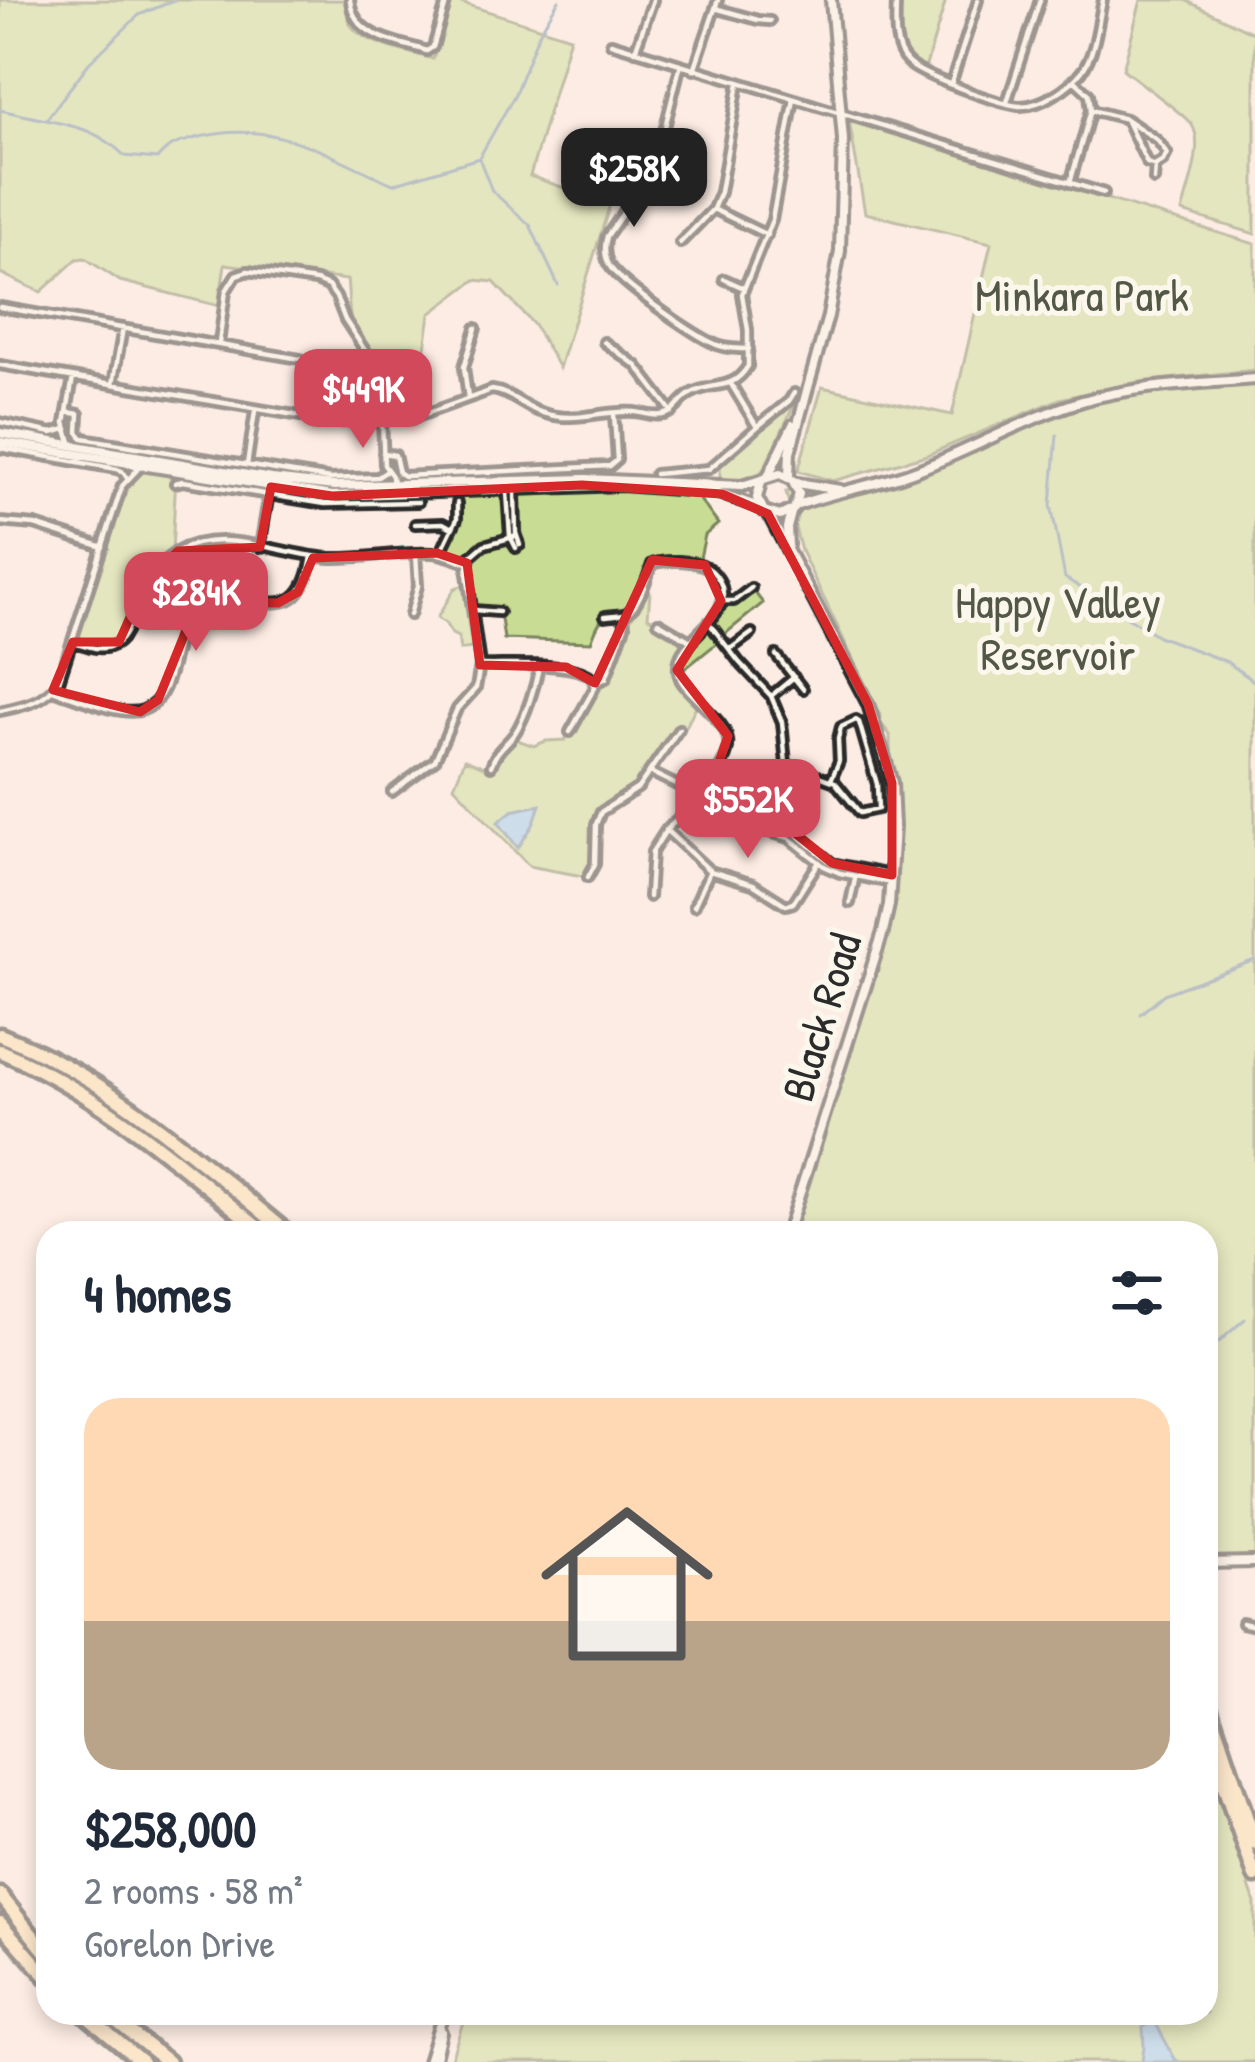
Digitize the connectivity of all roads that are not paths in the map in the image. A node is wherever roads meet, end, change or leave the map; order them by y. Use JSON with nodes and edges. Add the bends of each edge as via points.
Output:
{"nodes":[{"id":1,"x":350,"y":0,"type":"edge"},
{"id":2,"x":447,"y":0,"type":"edge"},
{"id":3,"x":652,"y":0,"type":"edge"},
{"id":4,"x":831,"y":0,"type":"edge"},
{"id":5,"x":896,"y":0,"type":"edge"},
{"id":6,"x":978,"y":0,"type":"edge"},
{"id":7,"x":1040,"y":0,"type":"edge"},
{"id":8,"x":1103,"y":0,"type":"edge"},
{"id":9,"x":717,"y":4,"type":"edge"},
{"id":10,"x":770,"y":21,"type":"dead end"},
{"id":11,"x":610,"y":43,"type":"dead end"},
{"id":12,"x":635,"y":51,"type":"junction"},
{"id":13,"x":680,"y":65,"type":"junction"},
{"id":14,"x":694,"y":70,"type":"junction"},
{"id":15,"x":1074,"y":80,"type":"junction"},
{"id":16,"x":739,"y":83,"type":"junction"},
{"id":17,"x":951,"y":84,"type":"junction"},
{"id":18,"x":794,"y":99,"type":"junction"},
{"id":19,"x":1007,"y":102,"type":"junction"},
{"id":20,"x":1091,"y":110,"type":"junction"},
{"id":21,"x":840,"y":113,"type":"junction"},
{"id":22,"x":1126,"y":119,"type":"junction"},
{"id":23,"x":1155,"y":166,"type":"junction"},
{"id":24,"x":1154,"y":180,"type":"dead end"},
{"id":25,"x":1070,"y":183,"type":"junction"},
{"id":26,"x":1104,"y":194,"type":"dead end"},
{"id":27,"x":713,"y":209,"type":"junction"},
{"id":28,"x":767,"y":235,"type":"junction"},
{"id":29,"x":680,"y":243,"type":"dead end"},
{"id":30,"x":724,"y":279,"type":"dead end"},
{"id":31,"x":744,"y":288,"type":"junction"},
{"id":32,"x":0,"y":307,"type":"edge"},
{"id":33,"x":122,"y":328,"type":"junction"},
{"id":34,"x":476,"y":328,"type":"dead end"},
{"id":35,"x":604,"y":342,"type":"dead end"},
{"id":36,"x":219,"y":343,"type":"junction"},
{"id":37,"x":749,"y":349,"type":"junction"},
{"id":38,"x":0,"y":365,"type":"edge"},
{"id":39,"x":73,"y":378,"type":"junction"},
{"id":40,"x":1255,"y":379,"type":"edge"},
{"id":41,"x":730,"y":383,"type":"junction"},
{"id":42,"x":113,"y":384,"type":"junction"},
{"id":43,"x":808,"y":391,"type":"junction"},
{"id":44,"x":794,"y":393,"type":"dead end"},
{"id":45,"x":468,"y":398,"type":"junction"},
{"id":46,"x":256,"y":408,"type":"junction"},
{"id":47,"x":67,"y":412,"type":"junction"},
{"id":48,"x":672,"y":412,"type":"junction"},
{"id":49,"x":426,"y":413,"type":"junction"},
{"id":50,"x":614,"y":414,"type":"junction"},
{"id":51,"x":309,"y":417,"type":"junction"},
{"id":52,"x":382,"y":420,"type":"junction"},
{"id":53,"x":0,"y":422,"type":"edge"},
{"id":54,"x":757,"y":428,"type":"junction"},
{"id":55,"x":66,"y":429,"type":"junction"},
{"id":56,"x":0,"y":441,"type":"edge"},
{"id":57,"x":70,"y":448,"type":"junction"},
{"id":58,"x":383,"y":453,"type":"junction"},
{"id":59,"x":138,"y":459,"type":"junction"},
{"id":60,"x":247,"y":465,"type":"junction"},
{"id":61,"x":387,"y":471,"type":"junction"},
{"id":62,"x":655,"y":474,"type":"dead end"},
{"id":63,"x":127,"y":478,"type":"junction"},
{"id":64,"x":764,"y":480,"type":"junction"},
{"id":65,"x":792,"y":480,"type":"junction"},
{"id":66,"x":175,"y":483,"type":"dead end"},
{"id":67,"x":511,"y":484,"type":"junction"},
{"id":68,"x":271,"y":486,"type":"junction"},
{"id":69,"x":393,"y":490,"type":"junction"},
{"id":70,"x":840,"y":490,"type":"junction"},
{"id":71,"x":457,"y":503,"type":"dead end"},
{"id":72,"x":794,"y":508,"type":"junction"},
{"id":73,"x":764,"y":511,"type":"junction"},
{"id":74,"x":0,"y":521,"type":"edge"},
{"id":75,"x":452,"y":528,"type":"junction"},
{"id":76,"x":514,"y":537,"type":"junction"},
{"id":77,"x":518,"y":546,"type":"dead end"},
{"id":78,"x":103,"y":547,"type":"junction"},
{"id":79,"x":260,"y":547,"type":"junction"},
{"id":80,"x":789,"y":551,"type":"junction"},
{"id":81,"x":416,"y":554,"type":"junction"},
{"id":82,"x":440,"y":554,"type":"junction"},
{"id":83,"x":312,"y":556,"type":"junction"},
{"id":84,"x":469,"y":563,"type":"junction"},
{"id":85,"x":751,"y":589,"type":"dead end"},
{"id":86,"x":721,"y":601,"type":"junction"},
{"id":87,"x":472,"y":610,"type":"junction"},
{"id":88,"x":499,"y":613,"type":"dead end"},
{"id":89,"x":410,"y":615,"type":"dead end"},
{"id":90,"x":624,"y":615,"type":"junction"},
{"id":91,"x":605,"y":616,"type":"dead end"},
{"id":92,"x":658,"y":622,"type":"dead end"},
{"id":93,"x":709,"y":623,"type":"junction"},
{"id":94,"x":752,"y":633,"type":"dead end"},
{"id":95,"x":74,"y":642,"type":"junction"},
{"id":96,"x":692,"y":642,"type":"junction"},
{"id":97,"x":730,"y":649,"type":"junction"},
{"id":98,"x":776,"y":655,"type":"dead end"},
{"id":99,"x":480,"y":665,"type":"junction"},
{"id":100,"x":539,"y":667,"type":"junction"},
{"id":101,"x":794,"y":677,"type":"junction"},
{"id":102,"x":595,"y":683,"type":"junction"},
{"id":103,"x":803,"y":688,"type":"dead end"},
{"id":104,"x":53,"y":690,"type":"junction"},
{"id":105,"x":772,"y":696,"type":"junction"},
{"id":106,"x":0,"y":711,"type":"edge"},
{"id":107,"x":679,"y":729,"type":"dead end"},
{"id":108,"x":570,"y":732,"type":"dead end"},
{"id":109,"x":786,"y":764,"type":"junction"},
{"id":110,"x":491,"y":766,"type":"dead end"},
{"id":111,"x":650,"y":772,"type":"junction"},
{"id":112,"x":831,"y":780,"type":"junction"},
{"id":113,"x":392,"y":792,"type":"dead end"},
{"id":114,"x":693,"y":793,"type":"junction"},
{"id":115,"x":705,"y":797,"type":"junction"},
{"id":116,"x":695,"y":803,"type":"junction"},
{"id":117,"x":752,"y":823,"type":"junction"},
{"id":118,"x":666,"y":830,"type":"junction"},
{"id":119,"x":821,"y":860,"type":"junction"},
{"id":120,"x":710,"y":871,"type":"junction"},
{"id":121,"x":855,"y":877,"type":"junction"},
{"id":122,"x":589,"y":878,"type":"dead end"},
{"id":123,"x":891,"y":879,"type":"junction"},
{"id":124,"x":649,"y":897,"type":"dead end"},
{"id":125,"x":850,"y":903,"type":"dead end"},
{"id":126,"x":694,"y":906,"type":"dead end"},
{"id":127,"x":0,"y":1035,"type":"edge"},
{"id":128,"x":0,"y":1051,"type":"edge"},
{"id":129,"x":113,"y":1093,"type":"junction"},
{"id":130,"x":104,"y":1106,"type":"junction"},
{"id":131,"x":250,"y":1221,"type":"edge"},
{"id":132,"x":273,"y":1221,"type":"edge"},
{"id":133,"x":792,"y":1221,"type":"edge"},
{"id":134,"x":1255,"y":1562,"type":"edge"},
{"id":135,"x":1218,"y":1563,"type":"edge"},
{"id":136,"x":1242,"y":1623,"type":"dead end"},
{"id":137,"x":1255,"y":1626,"type":"edge"},
{"id":138,"x":1218,"y":1733,"type":"edge"},
{"id":139,"x":1218,"y":1769,"type":"edge"},
{"id":140,"x":1255,"y":1843,"type":"edge"},
{"id":141,"x":1255,"y":1876,"type":"edge"},
{"id":142,"x":0,"y":1895,"type":"edge"},
{"id":143,"x":0,"y":1923,"type":"edge"},
{"id":144,"x":36,"y":1940,"type":"edge"},
{"id":145,"x":36,"y":1964,"type":"edge"},
{"id":146,"x":97,"y":2025,"type":"edge"},
{"id":147,"x":121,"y":2025,"type":"edge"},
{"id":148,"x":441,"y":2025,"type":"edge"},
{"id":149,"x":137,"y":2059,"type":"edge"},
{"id":150,"x":170,"y":2062,"type":"edge"},
{"id":151,"x":431,"y":2062,"type":"edge"}],
"edges":[{"from":1,"to":2,"type":"street","via":[[353,16],[372,34],[427,50]]},
{"from":3,"to":12,"type":"street"},
{"from":4,"to":21,"type":"main road"},
{"from":5,"to":17,"type":"street","via":[[904,59]]},
{"from":6,"to":17,"type":"street"},
{"from":7,"to":19,"type":"street"},
{"from":8,"to":15,"type":"street","via":[[1088,62]]},
{"from":9,"to":10,"type":"street"},
{"from":9,"to":14,"type":"street"},
{"from":11,"to":12,"type":"street"},
{"from":12,"to":13,"type":"street"},
{"from":13,"to":14,"type":"street"},
{"from":13,"to":37,"type":"street","via":[[644,184],[607,236],[606,260],[709,341]]},
{"from":14,"to":16,"type":"street"},
{"from":15,"to":19,"type":"street","via":[[1032,104]]},
{"from":15,"to":20,"type":"street","via":[[1089,94]]},
{"from":16,"to":18,"type":"street"},
{"from":16,"to":27,"type":"street"},
{"from":17,"to":19,"type":"street"},
{"from":18,"to":21,"type":"street"},
{"from":18,"to":28,"type":"street"},
{"from":20,"to":22,"type":"street"},
{"from":20,"to":25,"type":"street"},
{"from":21,"to":25,"type":"street"},
{"from":21,"to":43,"type":"main road","via":[[839,260]]},
{"from":22,"to":23,"type":"street"},
{"from":22,"to":23,"type":"street","via":[[1165,146]]},
{"from":23,"to":24,"type":"street"},
{"from":25,"to":26,"type":"street"},
{"from":27,"to":28,"type":"street"},
{"from":27,"to":29,"type":"street"},
{"from":28,"to":31,"type":"street"},
{"from":30,"to":31,"type":"street"},
{"from":31,"to":37,"type":"street"},
{"from":32,"to":33,"type":"street"},
{"from":33,"to":36,"type":"street"},
{"from":33,"to":42,"type":"street"},
{"from":34,"to":45,"type":"street","via":[[464,367]]},
{"from":35,"to":48,"type":"street","via":[[637,366]]},
{"from":36,"to":49,"type":"street","via":[[236,275],[316,281],[328,286],[398,390]]},
{"from":36,"to":51,"type":"street","via":[[300,358],[314,377]]},
{"from":37,"to":41,"type":"street","via":[[748,366]]},
{"from":38,"to":39,"type":"street"},
{"from":39,"to":42,"type":"street"},
{"from":39,"to":47,"type":"street"},
{"from":40,"to":70,"type":"main road","via":[[1083,401],[913,472]]},
{"from":41,"to":48,"type":"street","via":[[694,392]]},
{"from":41,"to":54,"type":"street"},
{"from":42,"to":46,"type":"street"},
{"from":43,"to":64,"type":"main road"},
{"from":43,"to":65,"type":"main road","via":[[790,452]]},
{"from":44,"to":54,"type":"street"},
{"from":45,"to":49,"type":"street"},
{"from":45,"to":50,"type":"street","via":[[498,390],[547,415]]},
{"from":46,"to":51,"type":"street"},
{"from":46,"to":60,"type":"street"},
{"from":47,"to":55,"type":"street"},
{"from":47,"to":60,"type":"street","via":[[79,414],[83,437]]},
{"from":48,"to":50,"type":"street"},
{"from":49,"to":52,"type":"street"},
{"from":50,"to":58,"type":"street","via":[[617,460],[610,466],[404,476],[395,455]]},
{"from":51,"to":52,"type":"street"},
{"from":52,"to":58,"type":"street"},
{"from":53,"to":55,"type":"street"},
{"from":54,"to":62,"type":"street","via":[[709,470]]},
{"from":55,"to":57,"type":"street"},
{"from":56,"to":57,"type":"main road"},
{"from":56,"to":63,"type":"street"},
{"from":57,"to":59,"type":"main road"},
{"from":58,"to":61,"type":"street"},
{"from":59,"to":63,"type":"street"},
{"from":59,"to":68,"type":"main road"},
{"from":60,"to":61,"type":"street","via":[[330,479]]},
{"from":61,"to":69,"type":"street"},
{"from":63,"to":78,"type":"street"},
{"from":64,"to":65,"type":"main road"},
{"from":64,"to":67,"type":"main road","via":[[734,487]]},
{"from":64,"to":73,"type":"main road","via":[[757,495]]},
{"from":65,"to":70,"type":"main road"},
{"from":65,"to":72,"type":"main road"},
{"from":66,"to":68,"type":"street"},
{"from":67,"to":69,"type":"main road"},
{"from":67,"to":73,"type":"main road","via":[[692,489]]},
{"from":67,"to":76,"type":"street"},
{"from":68,"to":69,"type":"main road","via":[[332,496]]},
{"from":68,"to":75,"type":"street","via":[[339,506],[417,513]]},
{"from":68,"to":79,"type":"street"},
{"from":70,"to":72,"type":"main road"},
{"from":71,"to":75,"type":"street"},
{"from":72,"to":73,"type":"main road","via":[[780,516]]},
{"from":72,"to":80,"type":"main road"},
{"from":73,"to":80,"type":"main road","name":"Black Road"},
{"from":74,"to":78,"type":"street"},
{"from":75,"to":82,"type":"street"},
{"from":76,"to":77,"type":"street"},
{"from":76,"to":84,"type":"street","via":[[484,545]]},
{"from":78,"to":95,"type":"street"},
{"from":79,"to":83,"type":"street"},
{"from":79,"to":95,"type":"street","via":[[227,541],[178,551],[146,581],[119,642],[97,649]]},
{"from":80,"to":123,"type":"main road","name":"Black Road","via":[[879,734],[892,783]]},
{"from":81,"to":82,"type":"street"},
{"from":81,"to":83,"type":"street"},
{"from":81,"to":89,"type":"street"},
{"from":82,"to":84,"type":"street"},
{"from":83,"to":104,"type":"street","via":[[298,592],[278,603],[215,595],[198,601],[158,700],[140,712]]},
{"from":84,"to":87,"type":"street"},
{"from":85,"to":86,"type":"street"},
{"from":86,"to":90,"type":"street","via":[[719,580],[705,565],[658,560]]},
{"from":86,"to":93,"type":"street"},
{"from":87,"to":88,"type":"street"},
{"from":87,"to":99,"type":"street"},
{"from":90,"to":91,"type":"street"},
{"from":90,"to":102,"type":"street","via":[[606,679]]},
{"from":92,"to":96,"type":"street"},
{"from":93,"to":96,"type":"street"},
{"from":93,"to":97,"type":"street"},
{"from":94,"to":97,"type":"street"},
{"from":95,"to":104,"type":"street"},
{"from":96,"to":115,"type":"street","via":[[678,660],[680,679],[728,736]]},
{"from":97,"to":105,"type":"street"},
{"from":98,"to":101,"type":"street"},
{"from":99,"to":100,"type":"street"},
{"from":99,"to":113,"type":"street","via":[[476,688],[435,760]]},
{"from":100,"to":102,"type":"street","via":[[578,670]]},
{"from":100,"to":110,"type":"street","via":[[514,734]]},
{"from":101,"to":103,"type":"street"},
{"from":101,"to":105,"type":"street"},
{"from":102,"to":108,"type":"street"},
{"from":104,"to":106,"type":"street"},
{"from":105,"to":109,"type":"street"},
{"from":107,"to":111,"type":"street"},
{"from":109,"to":112,"type":"street"},
{"from":109,"to":117,"type":"street"},
{"from":111,"to":114,"type":"street"},
{"from":111,"to":122,"type":"street","via":[[601,812]]},
{"from":112,"to":112,"type":"street","via":[[860,813],[878,809],[856,720],[841,727]]},
{"from":114,"to":115,"type":"street"},
{"from":114,"to":116,"type":"street"},
{"from":115,"to":116,"type":"street"},
{"from":115,"to":117,"type":"street"},
{"from":116,"to":118,"type":"street"},
{"from":117,"to":119,"type":"street","via":[[795,833]]},
{"from":118,"to":120,"type":"street"},
{"from":118,"to":124,"type":"street","via":[[652,852]]},
{"from":119,"to":120,"type":"street","via":[[790,905]]},
{"from":119,"to":121,"type":"street"},
{"from":119,"to":123,"type":"street"},
{"from":120,"to":126,"type":"street"},
{"from":121,"to":123,"type":"street"},
{"from":121,"to":125,"type":"street"},
{"from":123,"to":133,"type":"main road","name":"Black Road","via":[[883,932]]},
{"from":127,"to":129,"type":"highway"},
{"from":128,"to":130,"type":"highway"},
{"from":129,"to":130,"type":"highway"},
{"from":129,"to":132,"type":"highway"},
{"from":130,"to":131,"type":"highway"},
{"from":134,"to":135,"type":"main road"},
{"from":136,"to":137,"type":"street"},
{"from":138,"to":140,"type":"highway"},
{"from":139,"to":141,"type":"highway"},
{"from":142,"to":144,"type":"highway"},
{"from":143,"to":145,"type":"highway"},
{"from":146,"to":149,"type":"highway"},
{"from":147,"to":150,"type":"highway"},
{"from":148,"to":151,"type":"main road"}]}
